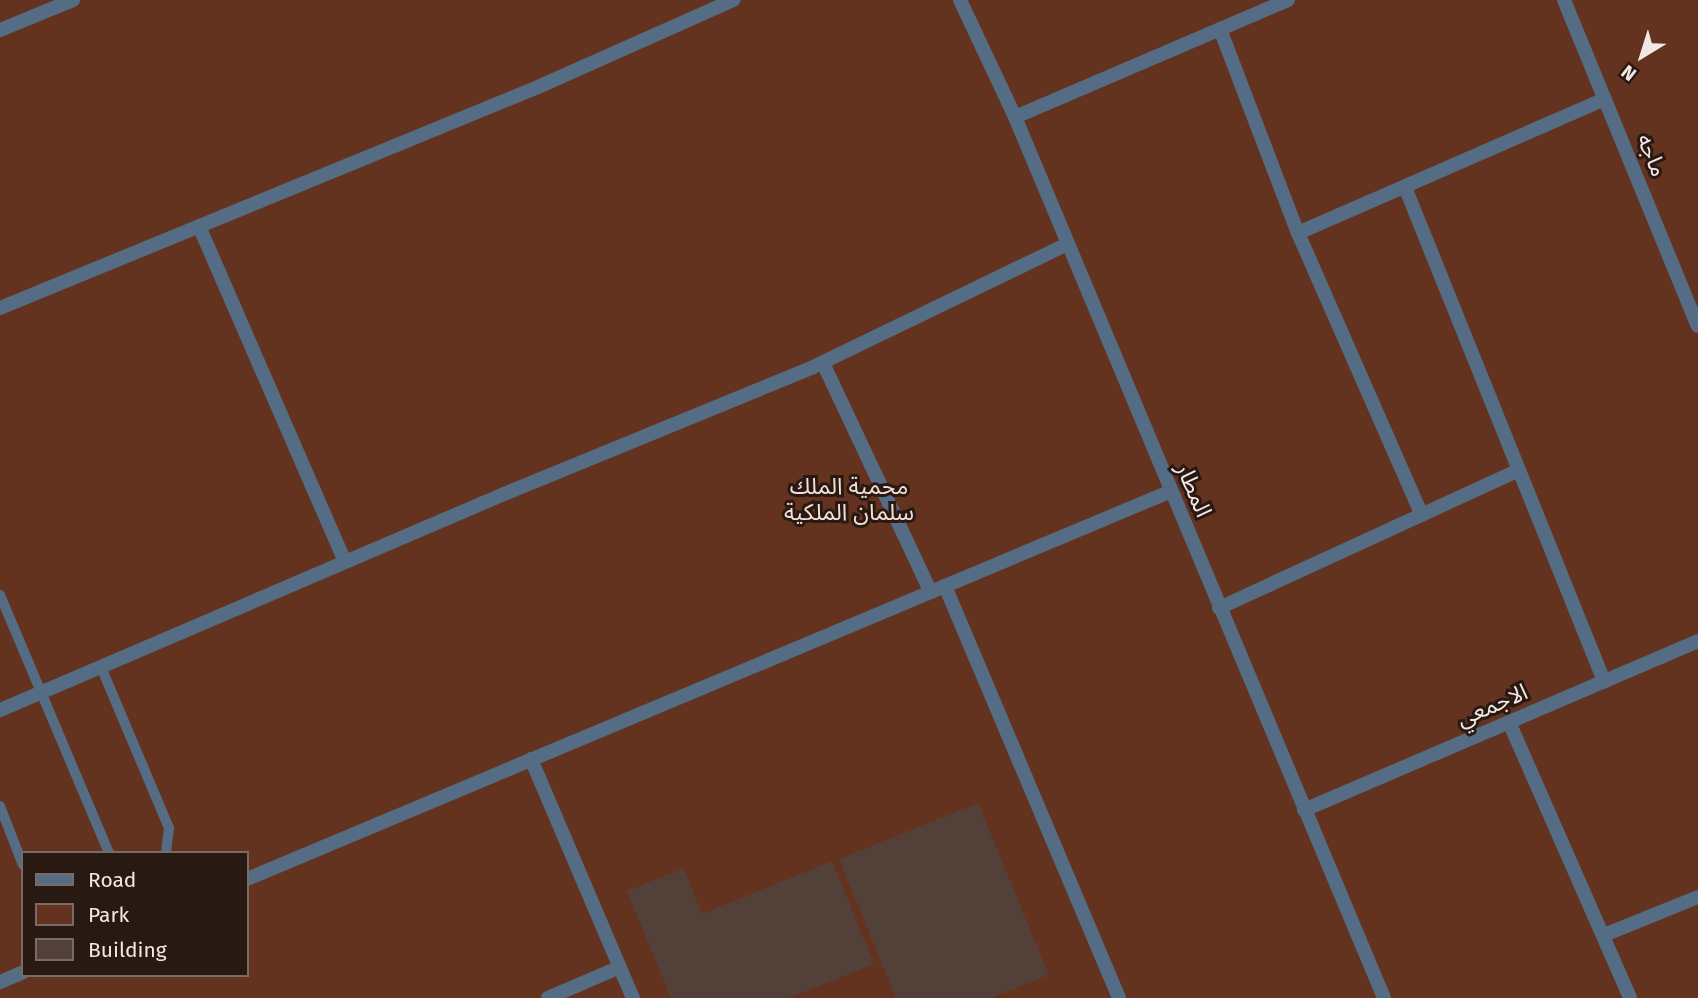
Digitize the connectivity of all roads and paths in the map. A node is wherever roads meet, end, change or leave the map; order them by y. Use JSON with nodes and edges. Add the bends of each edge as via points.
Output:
{"nodes":[{"id":1,"x":73,"y":0,"type":"edge"},
{"id":2,"x":733,"y":0,"type":"edge"},
{"id":3,"x":960,"y":0,"type":"edge"},
{"id":4,"x":1288,"y":0,"type":"edge"},
{"id":5,"x":1564,"y":0,"type":"edge"},
{"id":6,"x":1220,"y":29,"type":"junction"},
{"id":7,"x":0,"y":30,"type":"edge"},
{"id":8,"x":1605,"y":99,"type":"junction"},
{"id":9,"x":1015,"y":117,"type":"junction"},
{"id":10,"x":1405,"y":187,"type":"junction"},
{"id":11,"x":199,"y":226,"type":"junction"},
{"id":12,"x":1298,"y":233,"type":"junction"},
{"id":13,"x":1067,"y":244,"type":"junction"},
{"id":14,"x":0,"y":308,"type":"edge"},
{"id":15,"x":1698,"y":327,"type":"edge"},
{"id":16,"x":824,"y":363,"type":"junction"},
{"id":17,"x":1519,"y":471,"type":"junction"},
{"id":18,"x":1170,"y":492,"type":"junction"},
{"id":19,"x":1422,"y":515,"type":"junction"},
{"id":20,"x":345,"y":561,"type":"junction"},
{"id":21,"x":944,"y":586,"type":"junction"},
{"id":22,"x":930,"y":592,"type":"junction"},
{"id":23,"x":0,"y":595,"type":"edge"},
{"id":24,"x":1219,"y":608,"type":"junction"},
{"id":25,"x":1698,"y":641,"type":"edge"},
{"id":26,"x":101,"y":667,"type":"junction"},
{"id":27,"x":1604,"y":681,"type":"junction"},
{"id":28,"x":39,"y":693,"type":"junction"},
{"id":29,"x":0,"y":710,"type":"edge"},
{"id":30,"x":1509,"y":722,"type":"junction"},
{"id":31,"x":531,"y":759,"type":"junction"},
{"id":32,"x":0,"y":806,"type":"edge"},
{"id":33,"x":1304,"y":810,"type":"junction"},
{"id":34,"x":108,"y":851,"type":"edge"},
{"id":35,"x":166,"y":851,"type":"edge"},
{"id":36,"x":21,"y":860,"type":"edge"},
{"id":37,"x":248,"y":878,"type":"edge"},
{"id":38,"x":1698,"y":897,"type":"edge"},
{"id":39,"x":1604,"y":934,"type":"junction"},
{"id":40,"x":620,"y":967,"type":"junction"},
{"id":41,"x":21,"y":973,"type":"edge"},
{"id":42,"x":0,"y":982,"type":"edge"},
{"id":43,"x":548,"y":998,"type":"edge"},
{"id":44,"x":633,"y":998,"type":"edge"},
{"id":45,"x":1119,"y":998,"type":"edge"},
{"id":46,"x":1384,"y":998,"type":"edge"},
{"id":47,"x":1630,"y":998,"type":"edge"}],
"edges":[{"from":1,"to":7,"type":"street"},
{"from":2,"to":11,"type":"street"},
{"from":3,"to":9,"type":"street","name":"المطار"},
{"from":4,"to":6,"type":"street"},
{"from":5,"to":8,"type":"street","name":"ماجه"},
{"from":6,"to":9,"type":"street"},
{"from":6,"to":12,"type":"street"},
{"from":8,"to":10,"type":"street"},
{"from":8,"to":15,"type":"street","name":"ماجه"},
{"from":9,"to":13,"type":"street","name":"المطار"},
{"from":10,"to":12,"type":"street"},
{"from":10,"to":17,"type":"street"},
{"from":11,"to":14,"type":"street"},
{"from":11,"to":20,"type":"street"},
{"from":12,"to":19,"type":"street"},
{"from":13,"to":16,"type":"street"},
{"from":13,"to":18,"type":"street","name":"المطار"},
{"from":16,"to":20,"type":"street"},
{"from":16,"to":22,"type":"street"},
{"from":17,"to":19,"type":"street"},
{"from":17,"to":27,"type":"street"},
{"from":18,"to":21,"type":"street"},
{"from":18,"to":24,"type":"street","name":"المطار"},
{"from":19,"to":24,"type":"street"},
{"from":20,"to":26,"type":"street"},
{"from":21,"to":22,"type":"street"},
{"from":21,"to":45,"type":"street"},
{"from":22,"to":31,"type":"street"},
{"from":23,"to":28,"type":"lane"},
{"from":24,"to":33,"type":"street","name":"المطار"},
{"from":25,"to":27,"type":"street","name":"الاجمعي"},
{"from":26,"to":28,"type":"street"},
{"from":26,"to":35,"type":"lane","via":[[169,828]]},
{"from":27,"to":30,"type":"street","name":"الاجمعي"},
{"from":28,"to":29,"type":"street"},
{"from":28,"to":34,"type":"lane"},
{"from":30,"to":33,"type":"street","name":"الاجمعي"},
{"from":30,"to":39,"type":"street"},
{"from":31,"to":37,"type":"street"},
{"from":31,"to":40,"type":"street"},
{"from":32,"to":36,"type":"lane"},
{"from":33,"to":46,"type":"street","name":"المطار"},
{"from":38,"to":39,"type":"street"},
{"from":39,"to":47,"type":"street"},
{"from":40,"to":43,"type":"street"},
{"from":40,"to":44,"type":"street"},
{"from":41,"to":42,"type":"street"}]}
